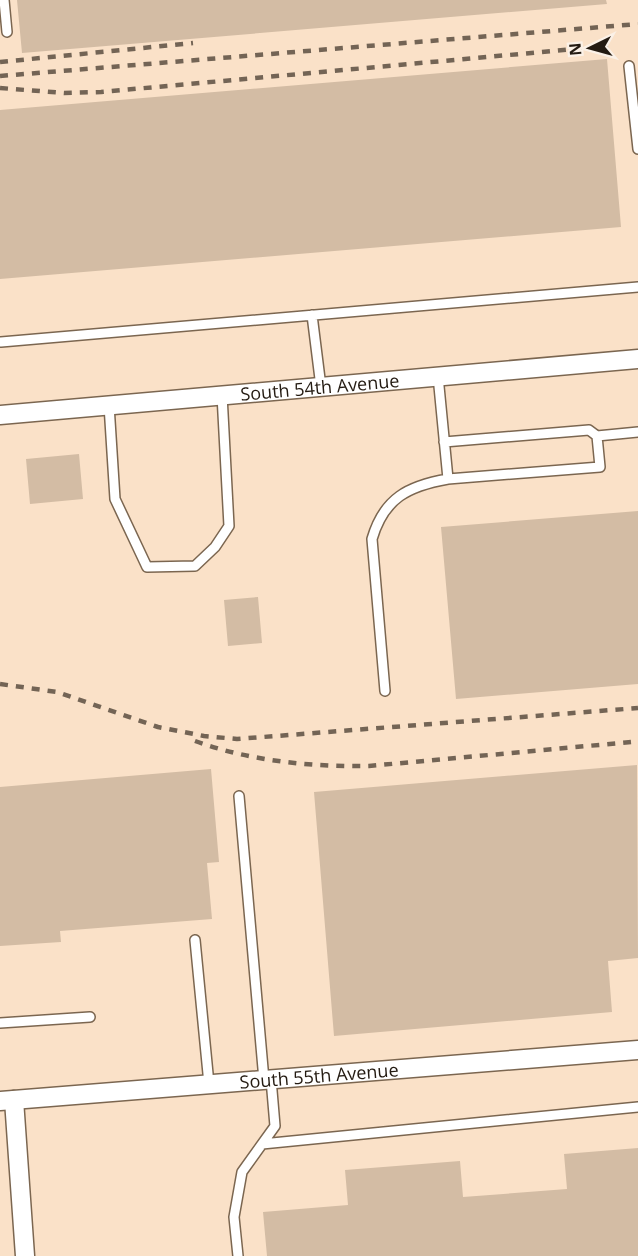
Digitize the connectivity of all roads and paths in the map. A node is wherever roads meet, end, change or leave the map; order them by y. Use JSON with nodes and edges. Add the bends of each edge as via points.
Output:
{"nodes":[{"id":1,"x":4,"y":0,"type":"edge"},
{"id":2,"x":7,"y":32,"type":"dead end"},
{"id":3,"x":629,"y":66,"type":"dead end"},
{"id":4,"x":638,"y":149,"type":"edge"},
{"id":5,"x":638,"y":287,"type":"edge"},
{"id":6,"x":312,"y":315,"type":"junction"},
{"id":7,"x":1,"y":342,"type":"edge"},
{"id":8,"x":638,"y":359,"type":"edge"},
{"id":9,"x":438,"y":376,"type":"junction"},
{"id":10,"x":321,"y":387,"type":"junction"},
{"id":11,"x":222,"y":395,"type":"junction"},
{"id":12,"x":109,"y":405,"type":"junction"},
{"id":13,"x":0,"y":415,"type":"edge"},
{"id":14,"x":638,"y":432,"type":"edge"},
{"id":15,"x":597,"y":436,"type":"junction"},
{"id":16,"x":444,"y":442,"type":"junction"},
{"id":17,"x":448,"y":478,"type":"junction"},
{"id":18,"x":385,"y":691,"type":"dead end"},
{"id":19,"x":239,"y":796,"type":"dead end"},
{"id":20,"x":195,"y":940,"type":"dead end"},
{"id":21,"x":90,"y":1017,"type":"dead end"},
{"id":22,"x":0,"y":1023,"type":"edge"},
{"id":23,"x":638,"y":1050,"type":"edge"},
{"id":24,"x":268,"y":1080,"type":"junction"},
{"id":25,"x":209,"y":1084,"type":"junction"},
{"id":26,"x":7,"y":1101,"type":"edge"},
{"id":27,"x":638,"y":1107,"type":"edge"},
{"id":28,"x":262,"y":1144,"type":"junction"},
{"id":29,"x":25,"y":1256,"type":"edge"},
{"id":30,"x":238,"y":1256,"type":"edge"}],
"edges":[{"from":1,"to":2,"type":"lane"},
{"from":3,"to":4,"type":"lane"},
{"from":5,"to":6,"type":"lane"},
{"from":6,"to":7,"type":"lane"},
{"from":6,"to":10,"type":"lane"},
{"from":8,"to":9,"type":"street","name":"South 54th Avenue"},
{"from":9,"to":10,"type":"street","name":"South 54th Avenue"},
{"from":9,"to":16,"type":"lane"},
{"from":10,"to":11,"type":"street","name":"South 54th Avenue"},
{"from":11,"to":12,"type":"street","name":"South 54th Avenue"},
{"from":11,"to":12,"type":"lane","via":[[229,526],[195,566],[147,567],[115,499]]},
{"from":12,"to":13,"type":"street","name":"South 54th Avenue"},
{"from":14,"to":15,"type":"lane"},
{"from":15,"to":16,"type":"lane","via":[[589,430]]},
{"from":15,"to":17,"type":"lane","via":[[600,467]]},
{"from":16,"to":17,"type":"lane"},
{"from":17,"to":18,"type":"lane","via":[[422,483],[396,496],[376,524],[372,539]]},
{"from":19,"to":24,"type":"lane"},
{"from":20,"to":25,"type":"lane"},
{"from":21,"to":22,"type":"lane"},
{"from":23,"to":24,"type":"street","name":"South 55th Avenue"},
{"from":24,"to":25,"type":"street","name":"South 55th Avenue"},
{"from":24,"to":28,"type":"lane","via":[[275,1126]]},
{"from":25,"to":26,"type":"street","name":"South 55th Avenue"},
{"from":26,"to":29,"type":"street"},
{"from":27,"to":28,"type":"lane"},
{"from":28,"to":30,"type":"lane","via":[[242,1172],[234,1217]]}]}
